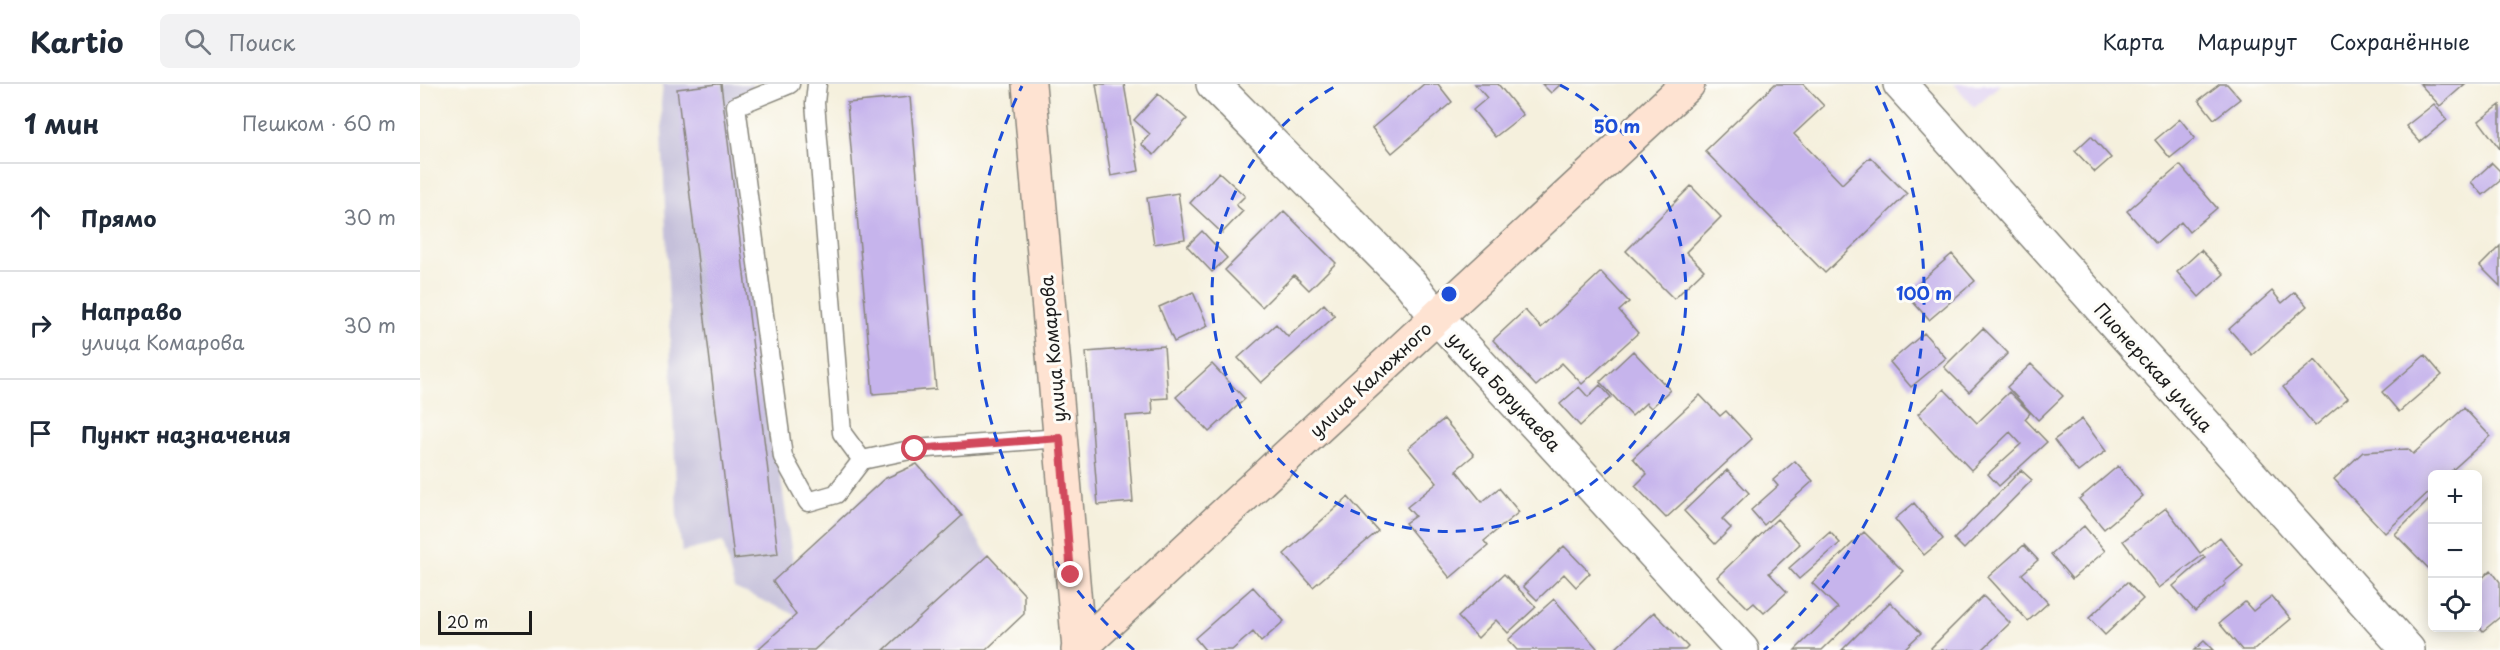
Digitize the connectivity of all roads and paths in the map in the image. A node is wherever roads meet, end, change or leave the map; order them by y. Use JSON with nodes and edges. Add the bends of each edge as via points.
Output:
{"nodes":[{"id":1,"x":790,"y":84,"type":"edge"},
{"id":2,"x":817,"y":84,"type":"edge"},
{"id":3,"x":1029,"y":84,"type":"edge"},
{"id":4,"x":1213,"y":84,"type":"edge"},
{"id":5,"x":1688,"y":84,"type":"edge"},
{"id":6,"x":1900,"y":84,"type":"edge"},
{"id":7,"x":1437,"y":317,"type":"junction"},
{"id":8,"x":1060,"y":438,"type":"junction"},
{"id":9,"x":862,"y":460,"type":"junction"},
{"id":10,"x":1079,"y":650,"type":"edge"},
{"id":11,"x":1742,"y":650,"type":"edge"},
{"id":12,"x":2408,"y":650,"type":"edge"}],
"edges":[{"from":1,"to":9,"type":"lane","via":[[736,106],[783,457],[808,502],[836,494]]},
{"from":2,"to":9,"type":"lane","via":[[815,103],[842,433]]},
{"from":3,"to":8,"type":"street","name":"улица Комарова"},
{"from":4,"to":7,"type":"street","name":"улица Борукаева","via":[[1411,284]]},
{"from":5,"to":7,"type":"street","name":"улица Калюжного"},
{"from":6,"to":12,"type":"street","name":"Пионерская улица"},
{"from":7,"to":10,"type":"street","name":"улица Калюжного"},
{"from":7,"to":11,"type":"street","name":"улица Борукаева"},
{"from":8,"to":9,"type":"lane","via":[[915,449]]},
{"from":8,"to":10,"type":"street","name":"улица Комарова"}]}
